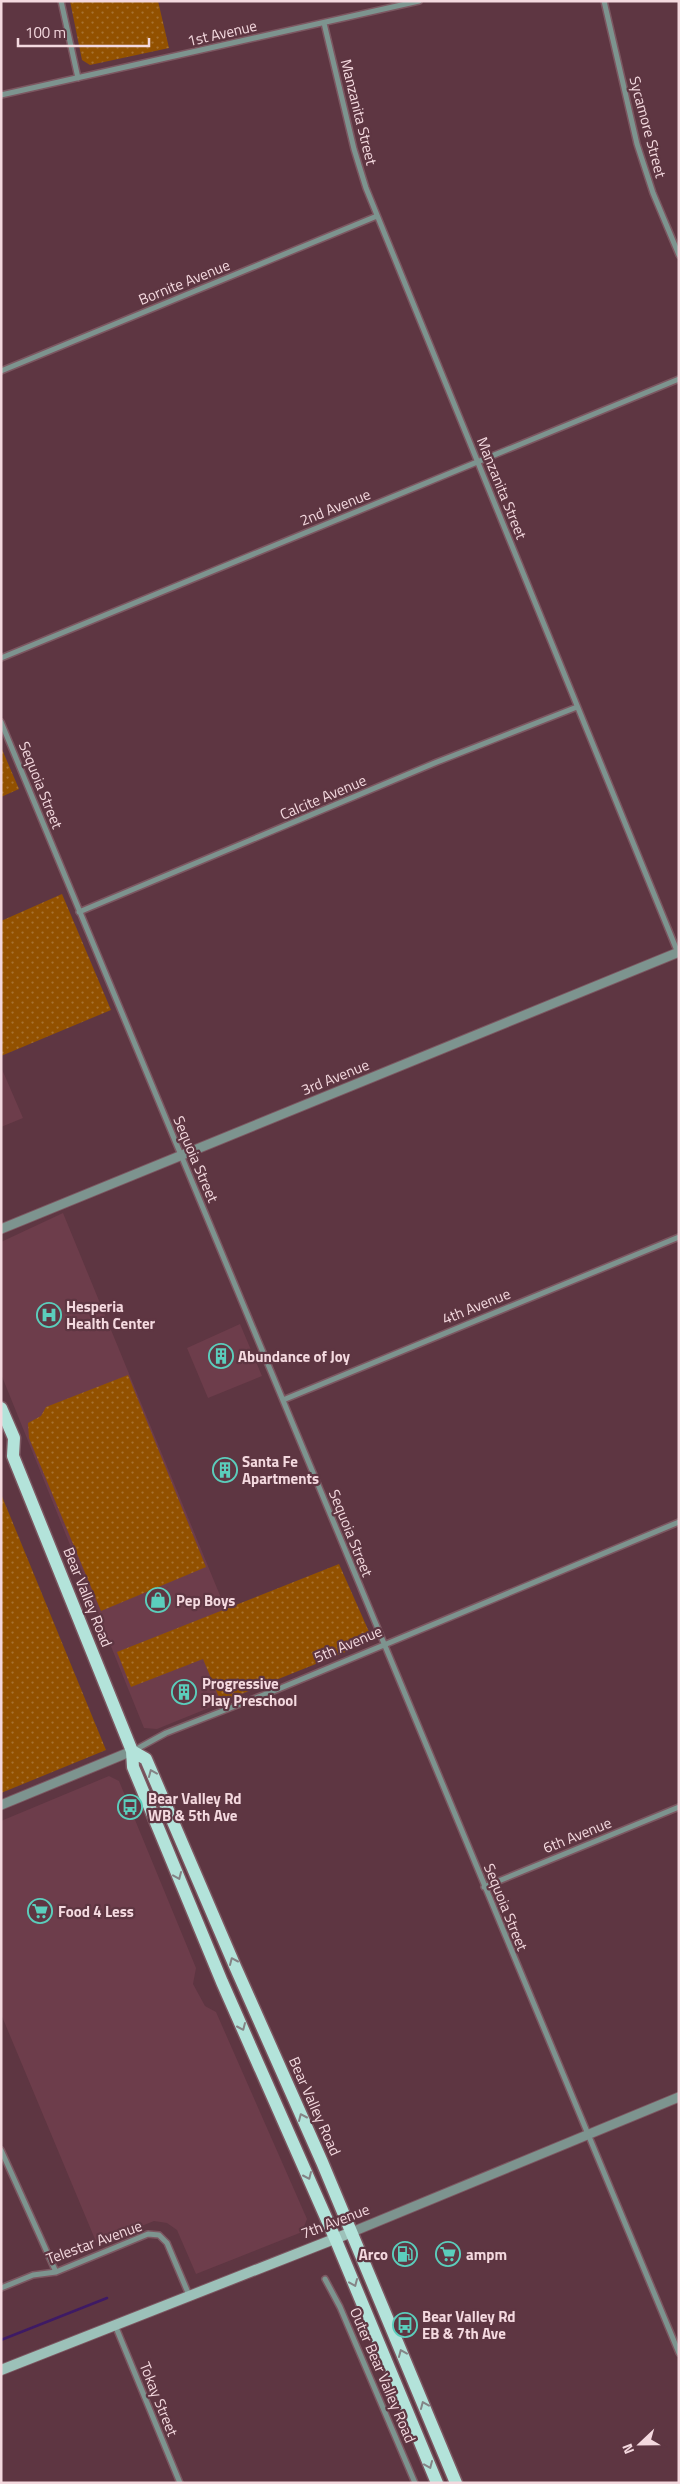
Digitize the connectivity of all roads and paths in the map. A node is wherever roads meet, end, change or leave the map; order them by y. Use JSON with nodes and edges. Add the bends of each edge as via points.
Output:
{"nodes":[{"id":1,"x":61,"y":1,"type":"edge"},
{"id":2,"x":419,"y":1,"type":"edge"},
{"id":3,"x":604,"y":1,"type":"edge"},
{"id":4,"x":324,"y":23,"type":"junction"},
{"id":5,"x":78,"y":78,"type":"junction"},
{"id":6,"x":1,"y":95,"type":"edge"},
{"id":7,"x":377,"y":216,"type":"junction"},
{"id":8,"x":679,"y":255,"type":"edge"},
{"id":9,"x":1,"y":371,"type":"edge"},
{"id":10,"x":679,"y":379,"type":"edge"},
{"id":11,"x":478,"y":462,"type":"junction"},
{"id":12,"x":1,"y":658,"type":"edge"},
{"id":13,"x":577,"y":706,"type":"junction"},
{"id":14,"x":1,"y":722,"type":"edge"},
{"id":15,"x":79,"y":912,"type":"junction"},
{"id":16,"x":678,"y":953,"type":"edge"},
{"id":17,"x":180,"y":1155,"type":"junction"},
{"id":18,"x":1,"y":1229,"type":"edge"},
{"id":19,"x":679,"y":1237,"type":"edge"},
{"id":20,"x":283,"y":1400,"type":"junction"},
{"id":21,"x":1,"y":1408,"type":"edge"},
{"id":22,"x":1,"y":1448,"type":"edge"},
{"id":23,"x":13,"y":1456,"type":"junction"},
{"id":24,"x":679,"y":1522,"type":"edge"},
{"id":25,"x":384,"y":1644,"type":"junction"},
{"id":26,"x":132,"y":1751,"type":"junction"},
{"id":27,"x":1,"y":1805,"type":"edge"},
{"id":28,"x":679,"y":1807,"type":"edge"},
{"id":29,"x":484,"y":1887,"type":"junction"},
{"id":30,"x":222,"y":1982,"type":"junction"},
{"id":31,"x":281,"y":2069,"type":"junction"},
{"id":32,"x":679,"y":2097,"type":"edge"},
{"id":33,"x":587,"y":2135,"type":"junction"},
{"id":34,"x":2,"y":2152,"type":"edge"},
{"id":35,"x":352,"y":2232,"type":"junction"},
{"id":36,"x":335,"y":2238,"type":"junction"},
{"id":37,"x":56,"y":2272,"type":"junction"},
{"id":38,"x":325,"y":2279,"type":"dead end"},
{"id":39,"x":1,"y":2288,"type":"edge"},
{"id":40,"x":189,"y":2295,"type":"junction"},
{"id":41,"x":115,"y":2325,"type":"junction"},
{"id":42,"x":679,"y":2353,"type":"edge"},
{"id":43,"x":1,"y":2370,"type":"edge"},
{"id":44,"x":180,"y":2483,"type":"edge"},
{"id":45,"x":415,"y":2483,"type":"edge"},
{"id":46,"x":437,"y":2483,"type":"edge"},
{"id":47,"x":456,"y":2483,"type":"edge"}],
"edges":[{"from":1,"to":5,"type":"street"},
{"from":2,"to":4,"type":"street","name":"1st Avenue"},
{"from":3,"to":8,"type":"street","name":"Sycamore Street","via":[[637,144]]},
{"from":4,"to":5,"type":"street","name":"1st Avenue"},
{"from":4,"to":7,"type":"street","name":"Manzanita Street","via":[[354,149]]},
{"from":5,"to":6,"type":"street","name":"1st Avenue"},
{"from":7,"to":9,"type":"street","name":"Bornite Avenue"},
{"from":7,"to":11,"type":"street","name":"Manzanita Street"},
{"from":10,"to":11,"type":"street","name":"2nd Avenue"},
{"from":11,"to":12,"type":"street","name":"2nd Avenue"},
{"from":11,"to":13,"type":"street","name":"Manzanita Street"},
{"from":13,"to":15,"type":"street","name":"Calcite Avenue"},
{"from":13,"to":16,"type":"street","name":"Manzanita Street"},
{"from":14,"to":15,"type":"street","name":"Sequoia Street"},
{"from":15,"to":17,"type":"street","name":"Sequoia Street"},
{"from":16,"to":17,"type":"street","name":"3rd Avenue"},
{"from":17,"to":18,"type":"street","name":"3rd Avenue"},
{"from":17,"to":20,"type":"street","name":"Sequoia Street"},
{"from":19,"to":20,"type":"street","name":"4th Avenue"},
{"from":20,"to":25,"type":"street","name":"Sequoia Street"},
{"from":21,"to":23,"type":"main road","name":"Bear Valley Road","via":[[14,1438]]},
{"from":22,"to":23,"type":"main road"},
{"from":23,"to":26,"type":"main road","name":"Bear Valley Road"},
{"from":24,"to":25,"type":"street","name":"5th Avenue"},
{"from":25,"to":26,"type":"street","name":"5th Avenue","via":[[166,1733]]},
{"from":25,"to":29,"type":"street","name":"Sequoia Street"},
{"from":26,"to":27,"type":"street","name":"5th Avenue"},
{"from":26,"to":30,"type":"main road","name":"Bear Valley Road","one_way":true,"via":[[133,1767]]},
{"from":31,"to":26,"type":"main road","name":"Bear Valley Road","one_way":true,"via":[[146,1759]]},
{"from":28,"to":29,"type":"street","name":"6th Avenue"},
{"from":29,"to":33,"type":"street","name":"Sequoia Street"},
{"from":30,"to":31,"type":"main road","via":[[230,1981],[234,1986],[261,2045]]},
{"from":30,"to":36,"type":"main road","name":"Bear Valley Road","one_way":true},
{"from":35,"to":31,"type":"main road","name":"Bear Valley Road","one_way":true},
{"from":32,"to":33,"type":"street","name":"7th Avenue"},
{"from":33,"to":35,"type":"street","name":"7th Avenue"},
{"from":33,"to":42,"type":"street","name":"Sequoia Street"},
{"from":34,"to":37,"type":"street"},
{"from":35,"to":36,"type":"main road","name":"7th Avenue"},
{"from":47,"to":35,"type":"main road","name":"Bear Valley Road","one_way":true},
{"from":36,"to":40,"type":"main road","name":"7th Avenue"},
{"from":36,"to":46,"type":"main road","name":"Bear Valley Road","one_way":true},
{"from":37,"to":39,"type":"street","name":"Telestar Avenue","via":[[33,2275]]},
{"from":37,"to":40,"type":"street","name":"Telestar Avenue","via":[[148,2234],[159,2235],[167,2243]]},
{"from":38,"to":45,"type":"street","name":"Outer Bear Valley Road"},
{"from":40,"to":41,"type":"main road","name":"7th Avenue"},
{"from":41,"to":43,"type":"main road","name":"7th Avenue"},
{"from":41,"to":44,"type":"street","name":"Tokay Street"}]}
